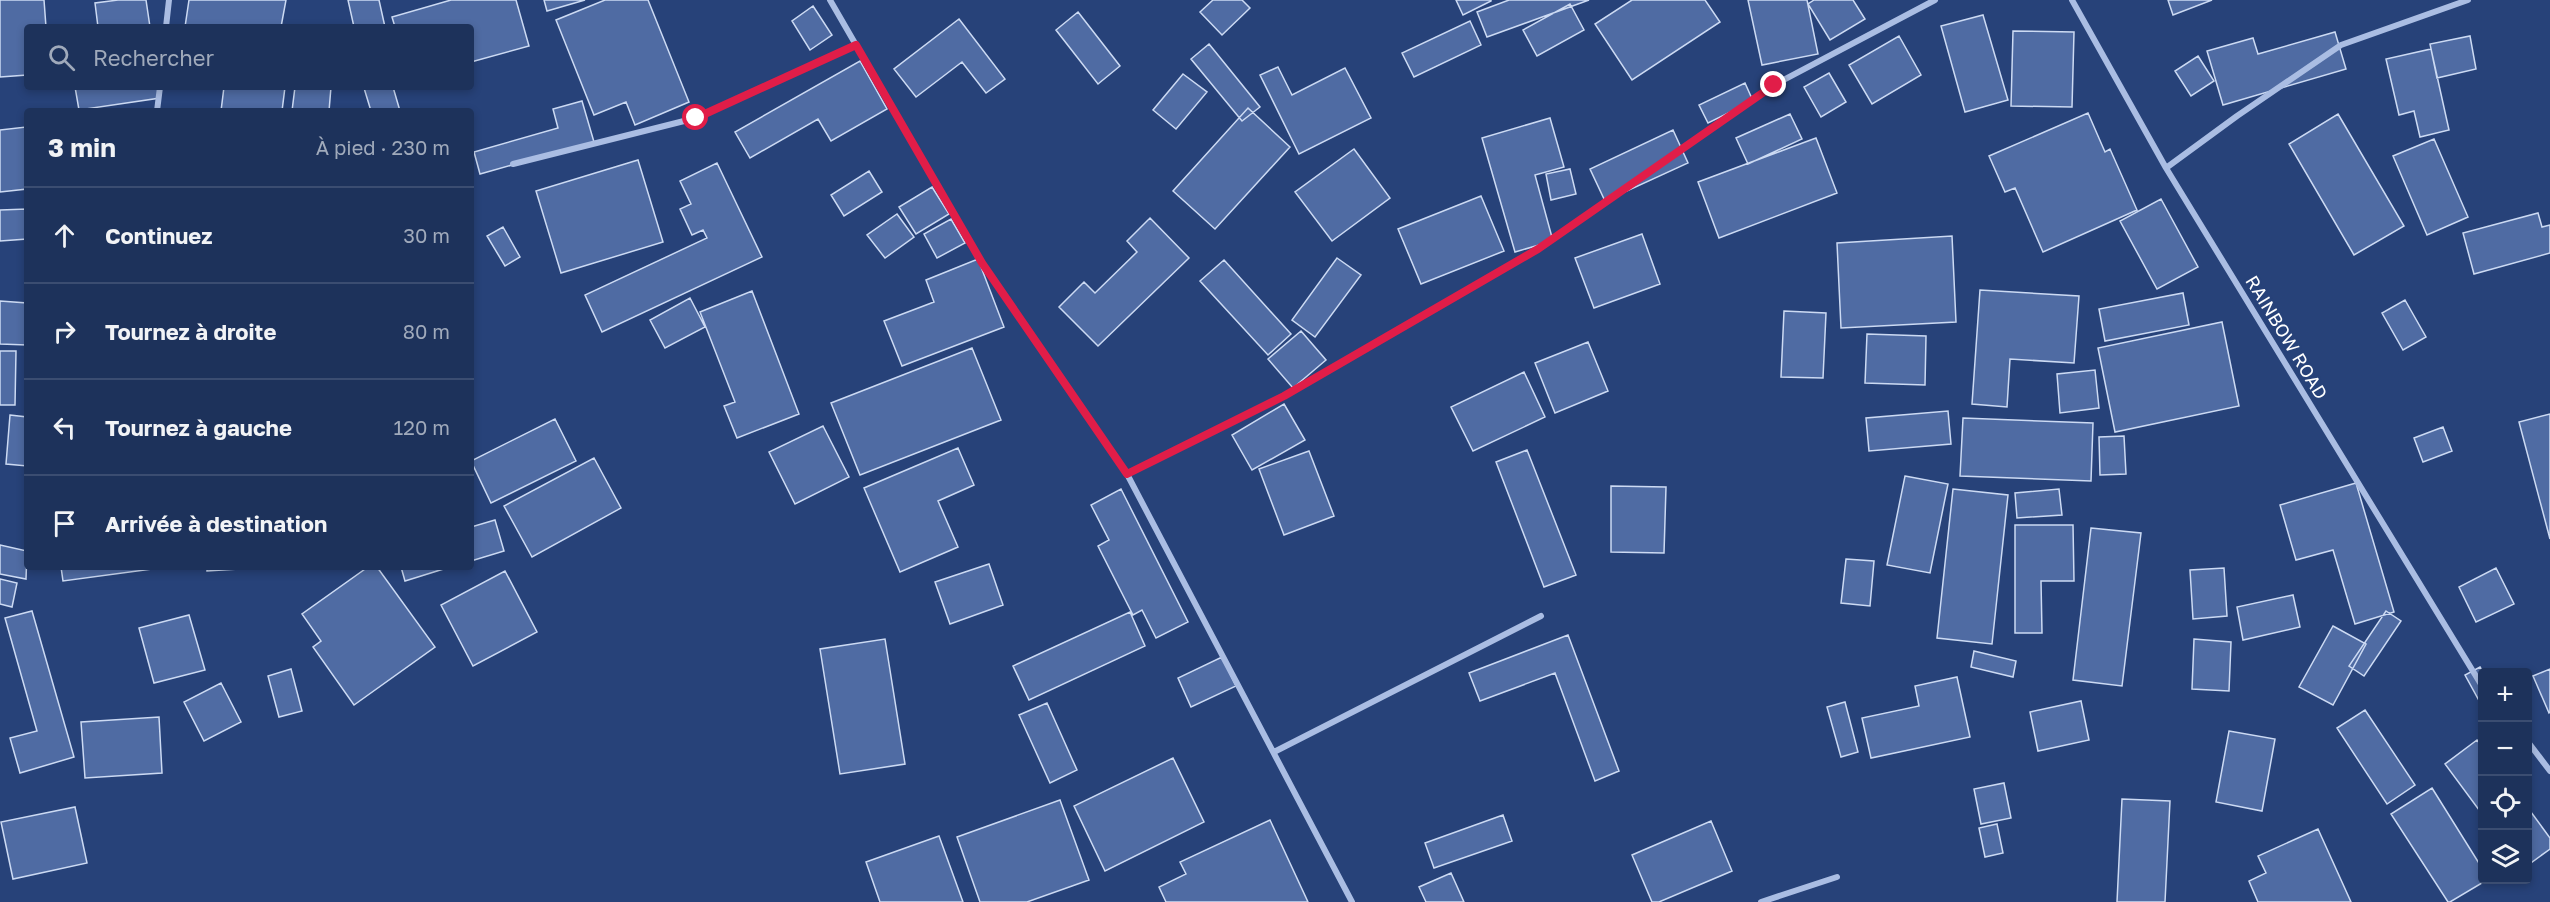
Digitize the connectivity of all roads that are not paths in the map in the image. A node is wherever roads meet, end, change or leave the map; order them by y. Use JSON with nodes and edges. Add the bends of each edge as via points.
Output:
{"nodes":[{"id":1,"x":169,"y":0,"type":"edge"},
{"id":2,"x":830,"y":0,"type":"edge"},
{"id":3,"x":1935,"y":0,"type":"edge"},
{"id":4,"x":2072,"y":0,"type":"edge"},
{"id":5,"x":2468,"y":0,"type":"edge"},
{"id":6,"x":166,"y":24,"type":"edge"},
{"id":7,"x":856,"y":45,"type":"junction"},
{"id":8,"x":160,"y":90,"type":"edge"},
{"id":9,"x":157,"y":108,"type":"edge"},
{"id":10,"x":513,"y":164,"type":"dead end"},
{"id":11,"x":2166,"y":168,"type":"junction"},
{"id":12,"x":1127,"y":474,"type":"junction"},
{"id":13,"x":1541,"y":616,"type":"dead end"},
{"id":14,"x":2478,"y":679,"type":"edge"},
{"id":15,"x":2532,"y":747,"type":"edge"},
{"id":16,"x":1274,"y":752,"type":"junction"},
{"id":17,"x":2550,"y":771,"type":"edge"},
{"id":18,"x":1837,"y":877,"type":"dead end"},
{"id":19,"x":1352,"y":902,"type":"edge"},
{"id":20,"x":1761,"y":902,"type":"edge"}],
"edges":[{"from":1,"to":6,"type":"street"},
{"from":2,"to":7,"type":"street"},
{"from":3,"to":12,"type":"street","via":[[1774,85],[1528,255],[1284,396]]},
{"from":4,"to":11,"type":"street","name":"RAINBOW ROAD"},
{"from":5,"to":11,"type":"street","via":[[2341,45]]},
{"from":7,"to":10,"type":"street","via":[[696,118]]},
{"from":7,"to":12,"type":"street","via":[[982,263]]},
{"from":8,"to":9,"type":"street"},
{"from":11,"to":14,"type":"street","name":"RAINBOW ROAD"},
{"from":12,"to":16,"type":"street"},
{"from":13,"to":16,"type":"street"},
{"from":15,"to":17,"type":"street"},
{"from":16,"to":19,"type":"street"},
{"from":18,"to":20,"type":"street"}]}
